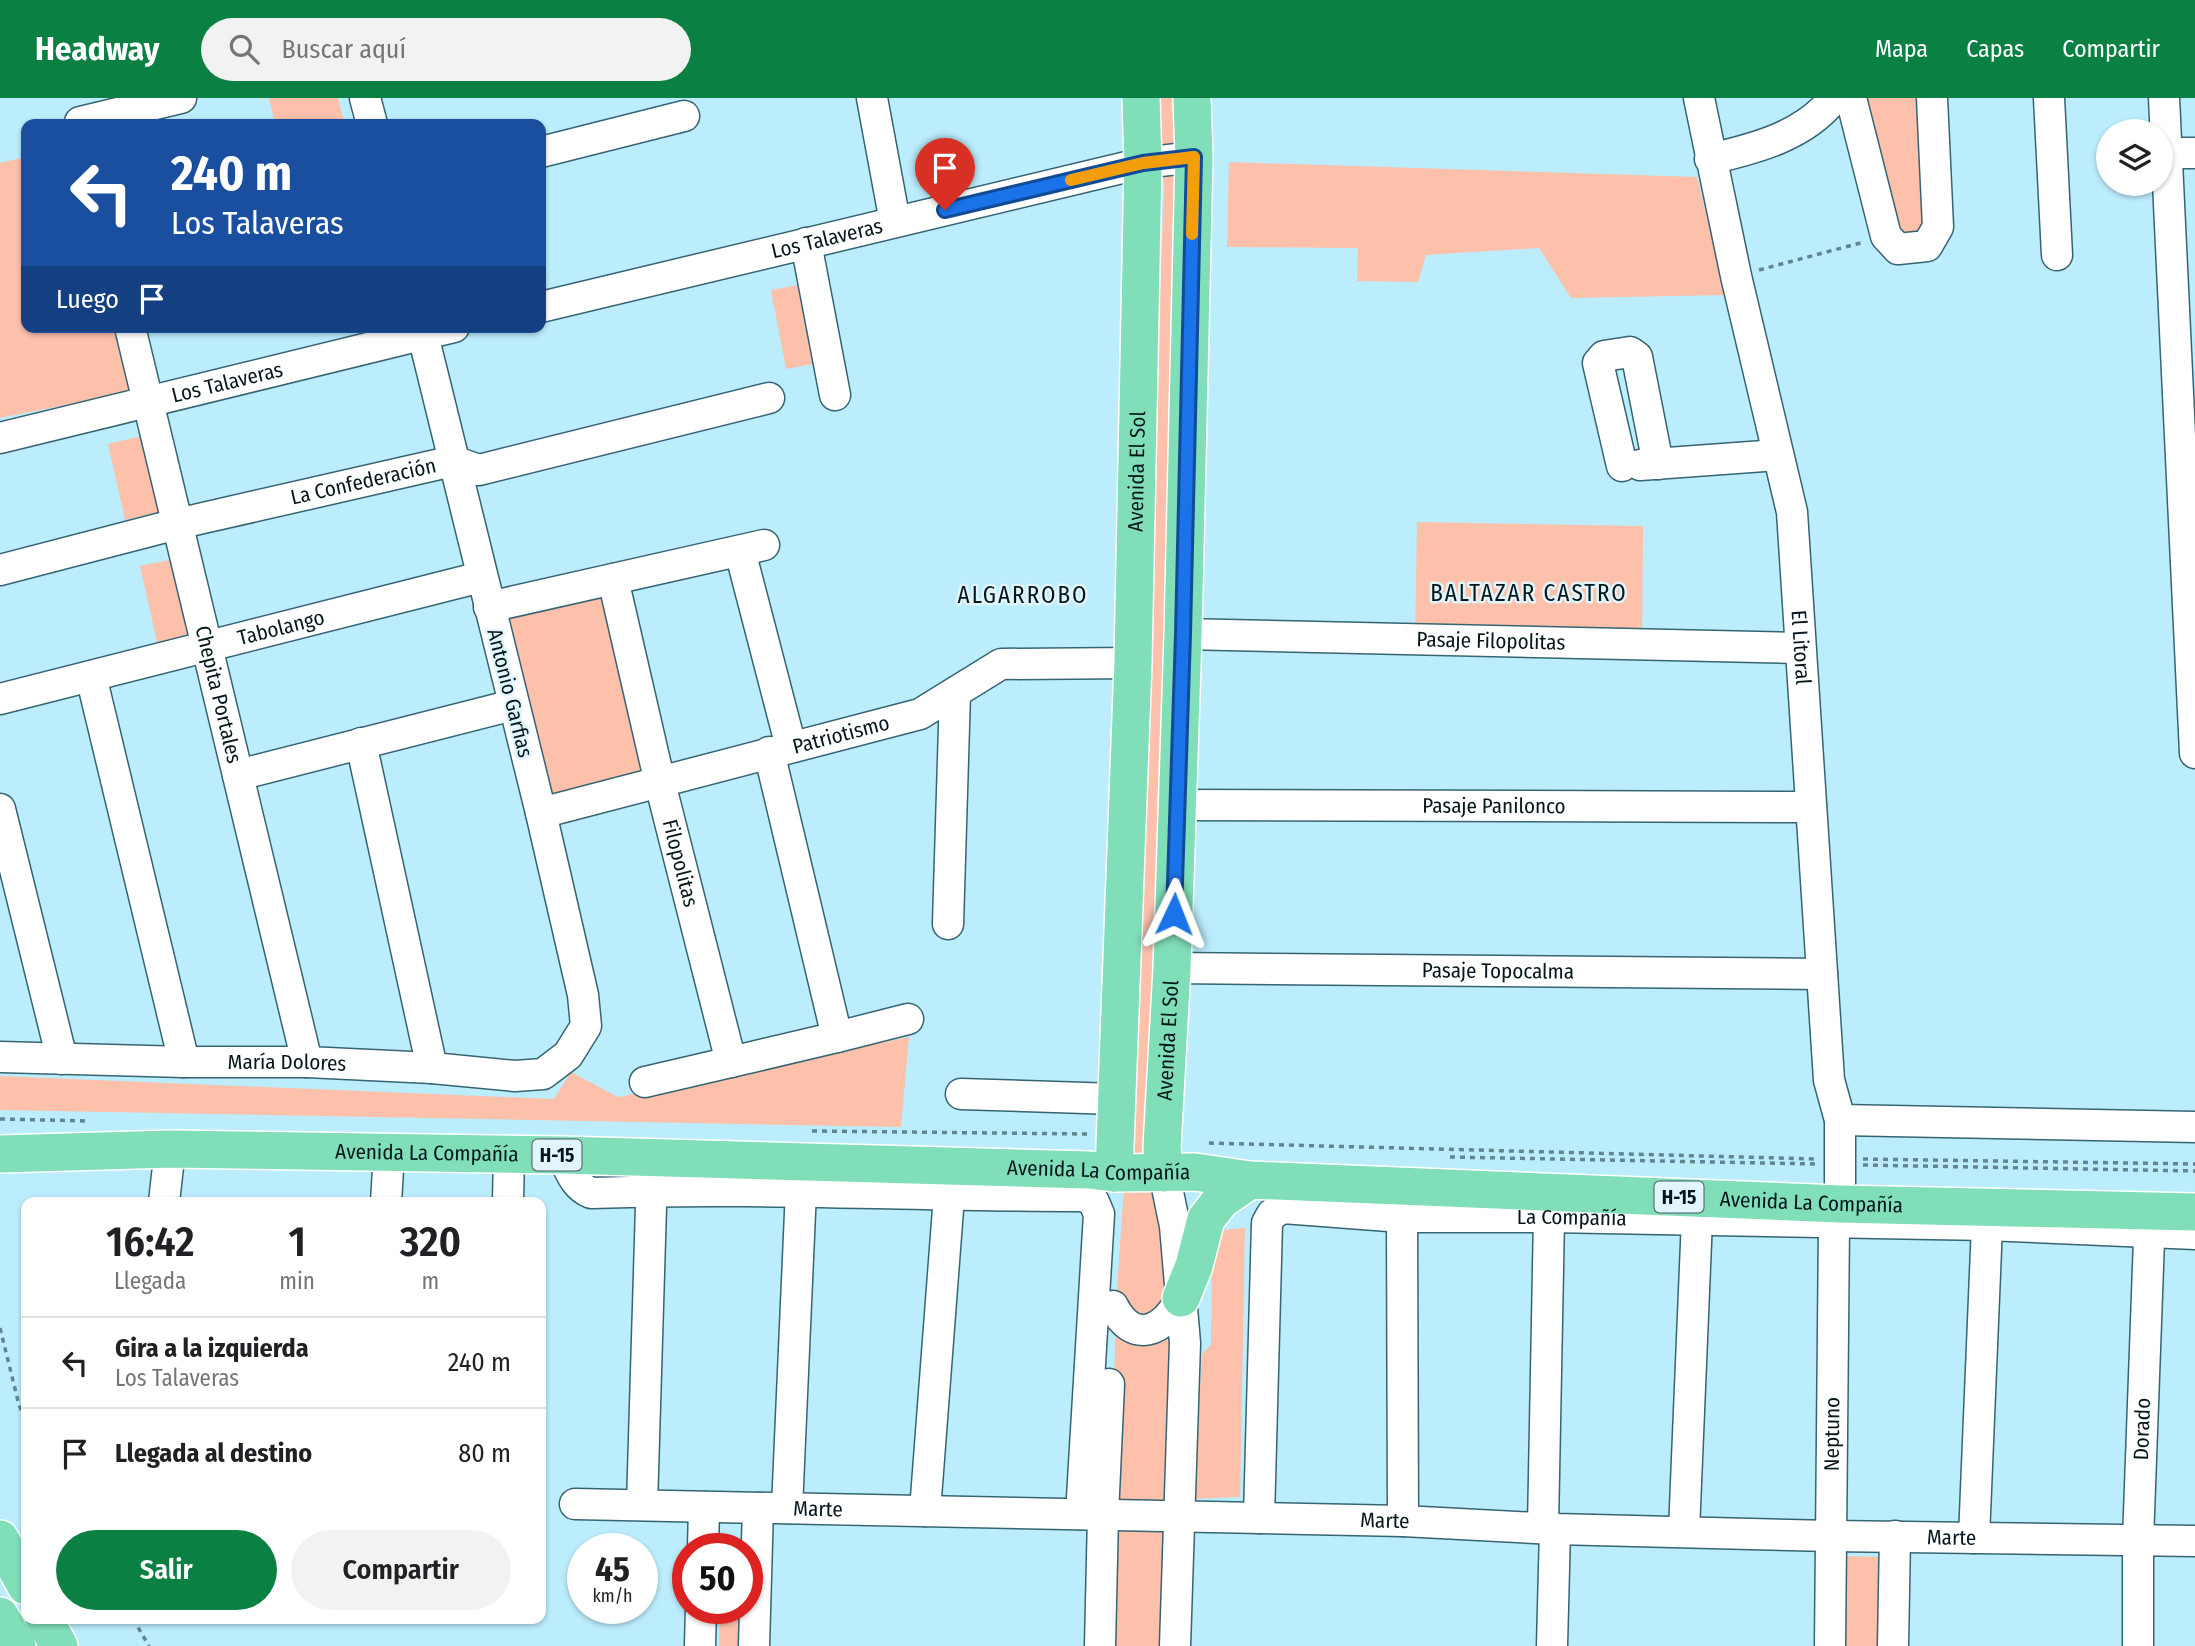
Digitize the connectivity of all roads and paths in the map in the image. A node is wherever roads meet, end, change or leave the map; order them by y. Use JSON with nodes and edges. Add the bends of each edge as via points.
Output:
{"nodes":[{"id":1,"x":181,"y":98,"type":"edge"},
{"id":2,"x":365,"y":98,"type":"edge"},
{"id":3,"x":872,"y":98,"type":"edge"},
{"id":4,"x":1142,"y":98,"type":"edge"},
{"id":5,"x":1192,"y":98,"type":"edge"},
{"id":6,"x":1699,"y":98,"type":"edge"},
{"id":7,"x":1834,"y":98,"type":"edge"},
{"id":8,"x":1851,"y":98,"type":"edge"},
{"id":9,"x":1932,"y":98,"type":"edge"},
{"id":10,"x":2049,"y":98,"type":"edge"},
{"id":11,"x":2164,"y":98,"type":"edge"},
{"id":12,"x":78,"y":115,"type":"edge"},
{"id":13,"x":684,"y":116,"type":"dead end"},
{"id":14,"x":371,"y":119,"type":"edge"},
{"id":15,"x":2164,"y":119,"type":"edge"},
{"id":16,"x":546,"y":151,"type":"edge"},
{"id":17,"x":2173,"y":153,"type":"edge"},
{"id":18,"x":2195,"y":153,"type":"edge"},
{"id":19,"x":1194,"y":157,"type":"junction"},
{"id":20,"x":1710,"y":159,"type":"junction"},
{"id":21,"x":1143,"y":163,"type":"junction"},
{"id":22,"x":2171,"y":196,"type":"edge"},
{"id":23,"x":895,"y":222,"type":"junction"},
{"id":24,"x":1886,"y":236,"type":"junction"},
{"id":25,"x":806,"y":243,"type":"junction"},
{"id":26,"x":2057,"y":255,"type":"dead end"},
{"id":27,"x":1736,"y":276,"type":"junction"},
{"id":28,"x":2184,"y":295,"type":"edge"},
{"id":29,"x":546,"y":306,"type":"edge"},
{"id":30,"x":131,"y":333,"type":"edge"},
{"id":31,"x":414,"y":333,"type":"edge"},
{"id":32,"x":422,"y":333,"type":"edge"},
{"id":33,"x":835,"y":395,"type":"dead end"},
{"id":34,"x":769,"y":398,"type":"dead end"},
{"id":35,"x":147,"y":401,"type":"junction"},
{"id":36,"x":2187,"y":425,"type":"edge"},
{"id":37,"x":0,"y":438,"type":"edge"},
{"id":38,"x":1778,"y":455,"type":"junction"},
{"id":39,"x":453,"y":461,"type":"junction"},
{"id":40,"x":1658,"y":464,"type":"junction"},
{"id":41,"x":177,"y":524,"type":"junction"},
{"id":42,"x":0,"y":570,"type":"edge"},
{"id":43,"x":481,"y":577,"type":"junction"},
{"id":44,"x":613,"y":579,"type":"junction"},
{"id":45,"x":489,"y":607,"type":"junction"},
{"id":46,"x":1183,"y":634,"type":"junction"},
{"id":47,"x":207,"y":646,"type":"junction"},
{"id":48,"x":1800,"y":648,"type":"junction"},
{"id":49,"x":1133,"y":663,"type":"junction"},
{"id":50,"x":91,"y":676,"type":"junction"},
{"id":51,"x":2194,"y":691,"type":"edge"},
{"id":52,"x":955,"y":692,"type":"junction"},
{"id":53,"x":0,"y":699,"type":"edge"},
{"id":54,"x":513,"y":705,"type":"junction"},
{"id":55,"x":361,"y":743,"type":"junction"},
{"id":56,"x":780,"y":750,"type":"junction"},
{"id":57,"x":2195,"y":753,"type":"edge"},
{"id":58,"x":237,"y":775,"type":"junction"},
{"id":59,"x":660,"y":783,"type":"junction"},
{"id":60,"x":1177,"y":804,"type":"junction"},
{"id":61,"x":1811,"y":807,"type":"junction"},
{"id":62,"x":0,"y":809,"type":"edge"},
{"id":63,"x":541,"y":813,"type":"junction"},
{"id":64,"x":948,"y":924,"type":"dead end"},
{"id":65,"x":1172,"y":968,"type":"junction"},
{"id":66,"x":1822,"y":974,"type":"junction"},
{"id":67,"x":908,"y":1019,"type":"dead end"},
{"id":68,"x":836,"y":1037,"type":"junction"},
{"id":69,"x":568,"y":1055,"type":"joint"},
{"id":70,"x":0,"y":1057,"type":"edge"},
{"id":71,"x":62,"y":1059,"type":"junction"},
{"id":72,"x":184,"y":1062,"type":"junction"},
{"id":73,"x":307,"y":1062,"type":"junction"},
{"id":74,"x":731,"y":1062,"type":"junction"},
{"id":75,"x":432,"y":1068,"type":"junction"},
{"id":76,"x":645,"y":1082,"type":"dead end"},
{"id":77,"x":961,"y":1094,"type":"dead end"},
{"id":78,"x":1116,"y":1099,"type":"junction"},
{"id":79,"x":1840,"y":1120,"type":"junction"},
{"id":80,"x":2195,"y":1127,"type":"edge"},
{"id":81,"x":1204,"y":1143,"type":"dead end"},
{"id":82,"x":170,"y":1149,"type":"junction"},
{"id":83,"x":389,"y":1153,"type":"junction"},
{"id":84,"x":0,"y":1154,"type":"edge"},
{"id":85,"x":509,"y":1154,"type":"junction"},
{"id":86,"x":1839,"y":1159,"type":"junction"},
{"id":87,"x":2195,"y":1164,"type":"edge"},
{"id":88,"x":1114,"y":1173,"type":"junction"},
{"id":89,"x":1164,"y":1173,"type":"junction"},
{"id":90,"x":652,"y":1174,"type":"junction"},
{"id":91,"x":1250,"y":1180,"type":"junction"},
{"id":92,"x":800,"y":1191,"type":"junction"},
{"id":93,"x":949,"y":1196,"type":"junction"},
{"id":94,"x":165,"y":1197,"type":"edge"},
{"id":95,"x":386,"y":1197,"type":"edge"},
{"id":96,"x":509,"y":1197,"type":"edge"},
{"id":97,"x":2195,"y":1212,"type":"edge"},
{"id":98,"x":1837,"y":1213,"type":"junction"},
{"id":99,"x":1402,"y":1217,"type":"junction"},
{"id":100,"x":1549,"y":1217,"type":"junction"},
{"id":101,"x":1697,"y":1219,"type":"junction"},
{"id":102,"x":2149,"y":1222,"type":"junction"},
{"id":103,"x":1987,"y":1225,"type":"junction"},
{"id":104,"x":2195,"y":1234,"type":"edge"},
{"id":105,"x":1181,"y":1298,"type":"junction"},
{"id":106,"x":1113,"y":1306,"type":"junction"},
{"id":107,"x":0,"y":1328,"type":"edge"},
{"id":108,"x":21,"y":1410,"type":"edge"},
{"id":109,"x":575,"y":1504,"type":"dead end"},
{"id":110,"x":642,"y":1505,"type":"junction"},
{"id":111,"x":704,"y":1507,"type":"junction"},
{"id":112,"x":773,"y":1508,"type":"junction"},
{"id":113,"x":925,"y":1511,"type":"junction"},
{"id":114,"x":1092,"y":1515,"type":"junction"},
{"id":115,"x":1179,"y":1516,"type":"junction"},
{"id":116,"x":1259,"y":1518,"type":"junction"},
{"id":117,"x":1403,"y":1521,"type":"junction"},
{"id":118,"x":1549,"y":1528,"type":"junction"},
{"id":119,"x":1684,"y":1531,"type":"junction"},
{"id":120,"x":703,"y":1533,"type":"edge"},
{"id":121,"x":1831,"y":1536,"type":"junction"},
{"id":122,"x":1895,"y":1536,"type":"junction"},
{"id":123,"x":1974,"y":1538,"type":"junction"},
{"id":124,"x":0,"y":1539,"type":"edge"},
{"id":125,"x":2138,"y":1541,"type":"junction"},
{"id":126,"x":2195,"y":1541,"type":"edge"},
{"id":127,"x":21,"y":1577,"type":"edge"},
{"id":128,"x":0,"y":1616,"type":"edge"},
{"id":129,"x":47,"y":1624,"type":"edge"},
{"id":130,"x":136,"y":1624,"type":"edge"},
{"id":131,"x":701,"y":1624,"type":"edge"},
{"id":132,"x":17,"y":1646,"type":"edge"},
{"id":133,"x":59,"y":1646,"type":"edge"},
{"id":134,"x":149,"y":1646,"type":"edge"},
{"id":135,"x":700,"y":1646,"type":"edge"},
{"id":136,"x":754,"y":1646,"type":"edge"},
{"id":137,"x":1100,"y":1646,"type":"edge"},
{"id":138,"x":1175,"y":1646,"type":"edge"},
{"id":139,"x":1552,"y":1646,"type":"edge"},
{"id":140,"x":1830,"y":1646,"type":"edge"},
{"id":141,"x":1893,"y":1646,"type":"edge"},
{"id":142,"x":2138,"y":1646,"type":"edge"}],
"edges":[{"from":1,"to":12,"type":"street"},
{"from":2,"to":14,"type":"street"},
{"from":3,"to":23,"type":"street"},
{"from":4,"to":21,"type":"main road","name":"Avenida El Sol"},
{"from":5,"to":19,"type":"main road","name":"Avenida El Sol"},
{"from":6,"to":20,"type":"street","name":"El Litoral"},
{"from":7,"to":20,"type":"street","via":[[1804,125],[1762,147]]},
{"from":8,"to":24,"type":"street"},
{"from":9,"to":24,"type":"street","via":[[1938,227],[1927,246],[1898,249]]},
{"from":10,"to":26,"type":"street"},
{"from":11,"to":15,"type":"street"},
{"from":13,"to":16,"type":"street"},
{"from":17,"to":18,"type":"street"},
{"from":19,"to":21,"type":"street","name":"Los Talaveras"},
{"from":19,"to":46,"type":"main road","name":"Avenida El Sol"},
{"from":20,"to":27,"type":"street","name":"El Litoral"},
{"from":21,"to":23,"type":"street","name":"Los Talaveras"},
{"from":21,"to":49,"type":"main road","name":"Avenida El Sol"},
{"from":22,"to":28,"type":"street"},
{"from":23,"to":25,"type":"street","name":"Los Talaveras"},
{"from":24,"to":27,"type":"path"},
{"from":25,"to":29,"type":"street","name":"Los Talaveras"},
{"from":25,"to":33,"type":"street"},
{"from":27,"to":38,"type":"street","name":"El Litoral"},
{"from":28,"to":36,"type":"street"},
{"from":30,"to":35,"type":"street","name":"Chepita Portales"},
{"from":31,"to":35,"type":"street","name":"Los Talaveras"},
{"from":32,"to":39,"type":"street","name":"Antonio Garfias"},
{"from":34,"to":39,"type":"street","name":"La Confederación","via":[[479,470]]},
{"from":35,"to":37,"type":"street","name":"Los Talaveras"},
{"from":35,"to":41,"type":"street","name":"Chepita Portales"},
{"from":36,"to":51,"type":"street"},
{"from":38,"to":40,"type":"street"},
{"from":38,"to":48,"type":"street","name":"El Litoral","via":[[1792,512]]},
{"from":39,"to":41,"type":"street","name":"La Confederación"},
{"from":39,"to":43,"type":"street","name":"Antonio Garfias"},
{"from":40,"to":40,"type":"street","via":[[1616,467],[1598,363],[1604,356],[1630,352],[1637,357]]},
{"from":41,"to":42,"type":"street","name":"La Confederación"},
{"from":41,"to":47,"type":"street","name":"Chepita Portales"},
{"from":43,"to":45,"type":"street","name":"Antonio Garfias"},
{"from":43,"to":47,"type":"street","name":"Tabolango"},
{"from":44,"to":45,"type":"street"},
{"from":44,"to":56,"type":"street","via":[[752,548]]},
{"from":44,"to":59,"type":"street","name":"Filopolitas"},
{"from":45,"to":54,"type":"street","name":"Antonio Garfias"},
{"from":46,"to":48,"type":"street","name":"Pasaje Filopolitas"},
{"from":46,"to":60,"type":"main road","name":"Avenida El Sol"},
{"from":47,"to":50,"type":"street","name":"Tabolango"},
{"from":47,"to":58,"type":"street","name":"Chepita Portales"},
{"from":48,"to":61,"type":"street","name":"El Litoral"},
{"from":49,"to":52,"type":"street","name":"Patriotismo","via":[[1001,664]]},
{"from":49,"to":78,"type":"main road","name":"Avenida El Sol"},
{"from":50,"to":53,"type":"street","name":"Tabolango"},
{"from":50,"to":72,"type":"street"},
{"from":51,"to":57,"type":"street"},
{"from":52,"to":56,"type":"street","name":"Patriotismo","via":[[920,714]]},
{"from":52,"to":64,"type":"street"},
{"from":54,"to":55,"type":"street"},
{"from":54,"to":63,"type":"street","name":"Antonio Garfias"},
{"from":55,"to":58,"type":"street"},
{"from":55,"to":75,"type":"street"},
{"from":56,"to":59,"type":"street","name":"Patriotismo"},
{"from":56,"to":68,"type":"street"},
{"from":58,"to":73,"type":"street","name":"Chepita Portales"},
{"from":59,"to":63,"type":"street","name":"Patriotismo"},
{"from":59,"to":74,"type":"street","name":"Filopolitas"},
{"from":60,"to":61,"type":"street","name":"Pasaje Panilonco"},
{"from":60,"to":65,"type":"main road","name":"Avenida El Sol"},
{"from":61,"to":66,"type":"street","name":"El Litoral"},
{"from":62,"to":71,"type":"street"},
{"from":63,"to":69,"type":"street","name":"Antonio Garfias","via":[[583,995],[586,1026]]},
{"from":65,"to":66,"type":"street","name":"Pasaje Topocalma"},
{"from":65,"to":89,"type":"main road","name":"Avenida El Sol"},
{"from":66,"to":79,"type":"street","name":"El Litoral","via":[[1829,1080]]},
{"from":67,"to":68,"type":"street"},
{"from":68,"to":74,"type":"street"},
{"from":69,"to":75,"type":"street","name":"María Dolores","via":[[543,1074],[515,1076]]},
{"from":70,"to":71,"type":"street","name":"María Dolores"},
{"from":71,"to":72,"type":"street","name":"María Dolores"},
{"from":72,"to":73,"type":"street","name":"María Dolores"},
{"from":73,"to":75,"type":"street","name":"María Dolores"},
{"from":74,"to":76,"type":"street"},
{"from":77,"to":78,"type":"street"},
{"from":78,"to":88,"type":"main road","name":"Avenida El Sol"},
{"from":79,"to":80,"type":"street"},
{"from":79,"to":86,"type":"street","name":"El Litoral"},
{"from":81,"to":86,"type":"path"},
{"from":82,"to":83,"type":"main road","name":"Avenida La Compañía","number":"H-15"},
{"from":82,"to":84,"type":"main road","name":"Avenida La Compañía","number":"H-15"},
{"from":82,"to":94,"type":"street"},
{"from":83,"to":85,"type":"main road","name":"Avenida La Compañía","number":"H-15"},
{"from":83,"to":95,"type":"street"},
{"from":85,"to":90,"type":"main road","name":"Avenida La Compañía","number":"H-15","via":[[562,1155]]},
{"from":85,"to":96,"type":"street"},
{"from":86,"to":87,"type":"path"},
{"from":86,"to":98,"type":"street","name":"El Litoral"},
{"from":88,"to":89,"type":"main road","name":"Avenida La Compañía","number":"H-15"},
{"from":88,"to":90,"type":"main road","name":"Avenida La Compañía","number":"H-15"},
{"from":88,"to":106,"type":"street","name":"Avenida El Sol"},
{"from":89,"to":91,"type":"main road","name":"Avenida La Compañía","number":"H-15","via":[[1195,1172]]},
{"from":89,"to":105,"type":"street","name":"Avenida El Sol","via":[[1175,1226]]},
{"from":90,"to":92,"type":"street"},
{"from":90,"to":110,"type":"street"},
{"from":91,"to":98,"type":"main road","name":"Avenida La Compañía","number":"H-15"},
{"from":91,"to":105,"type":"main road","via":[[1221,1200],[1206,1219]]},
{"from":92,"to":93,"type":"street"},
{"from":92,"to":112,"type":"street"},
{"from":93,"to":113,"type":"street"},
{"from":93,"to":114,"type":"street","via":[[1093,1199],[1099,1214]]},
{"from":97,"to":102,"type":"main road","name":"Avenida La Compañía","number":"H-15"},
{"from":98,"to":101,"type":"street","name":"La Compañía"},
{"from":98,"to":102,"type":"main road","name":"Avenida La Compañía","number":"H-15"},
{"from":98,"to":103,"type":"street","name":"La Compañía"},
{"from":98,"to":121,"type":"street","name":"Neptuno"},
{"from":99,"to":100,"type":"street","name":"La Compañía"},
{"from":99,"to":116,"type":"street","name":"La Compañía","via":[[1283,1208],[1267,1223]]},
{"from":99,"to":117,"type":"street"},
{"from":100,"to":101,"type":"street","name":"La Compañía"},
{"from":100,"to":118,"type":"street"},
{"from":101,"to":119,"type":"street"},
{"from":102,"to":103,"type":"street","name":"La Compañía"},
{"from":102,"to":104,"type":"street","name":"La Compañía"},
{"from":102,"to":125,"type":"street","name":"Dorado"},
{"from":103,"to":123,"type":"street"},
{"from":105,"to":106,"type":"street","via":[[1163,1325],[1144,1329],[1127,1326]]},
{"from":105,"to":115,"type":"street","name":"Avenida El Sol","via":[[1185,1343]]},
{"from":106,"to":114,"type":"street","name":"Avenida El Sol"},
{"from":107,"to":108,"type":"path"},
{"from":109,"to":110,"type":"street","name":"Marte"},
{"from":110,"to":111,"type":"street","name":"Marte"},
{"from":111,"to":112,"type":"street","name":"Marte"},
{"from":111,"to":120,"type":"street"},
{"from":112,"to":113,"type":"street","name":"Marte"},
{"from":112,"to":136,"type":"street"},
{"from":113,"to":114,"type":"street","name":"Marte"},
{"from":114,"to":115,"type":"street","name":"Marte"},
{"from":114,"to":137,"type":"street"},
{"from":115,"to":116,"type":"street","name":"Marte"},
{"from":115,"to":138,"type":"street","name":"Avenida El Sol"},
{"from":116,"to":117,"type":"street","name":"Marte"},
{"from":117,"to":118,"type":"street","name":"Marte"},
{"from":118,"to":119,"type":"street","name":"Marte"},
{"from":118,"to":139,"type":"street"},
{"from":119,"to":121,"type":"street","name":"Marte"},
{"from":121,"to":122,"type":"street","name":"Marte"},
{"from":121,"to":140,"type":"street","name":"Neptuno"},
{"from":122,"to":123,"type":"street","name":"Marte"},
{"from":122,"to":141,"type":"street"},
{"from":123,"to":125,"type":"street","name":"Marte"},
{"from":124,"to":127,"type":"main road"},
{"from":125,"to":126,"type":"street","name":"Marte"},
{"from":125,"to":142,"type":"street","name":"Dorado"},
{"from":128,"to":132,"type":"main road"},
{"from":129,"to":133,"type":"main road"},
{"from":130,"to":134,"type":"path"},
{"from":131,"to":135,"type":"street"}]}
